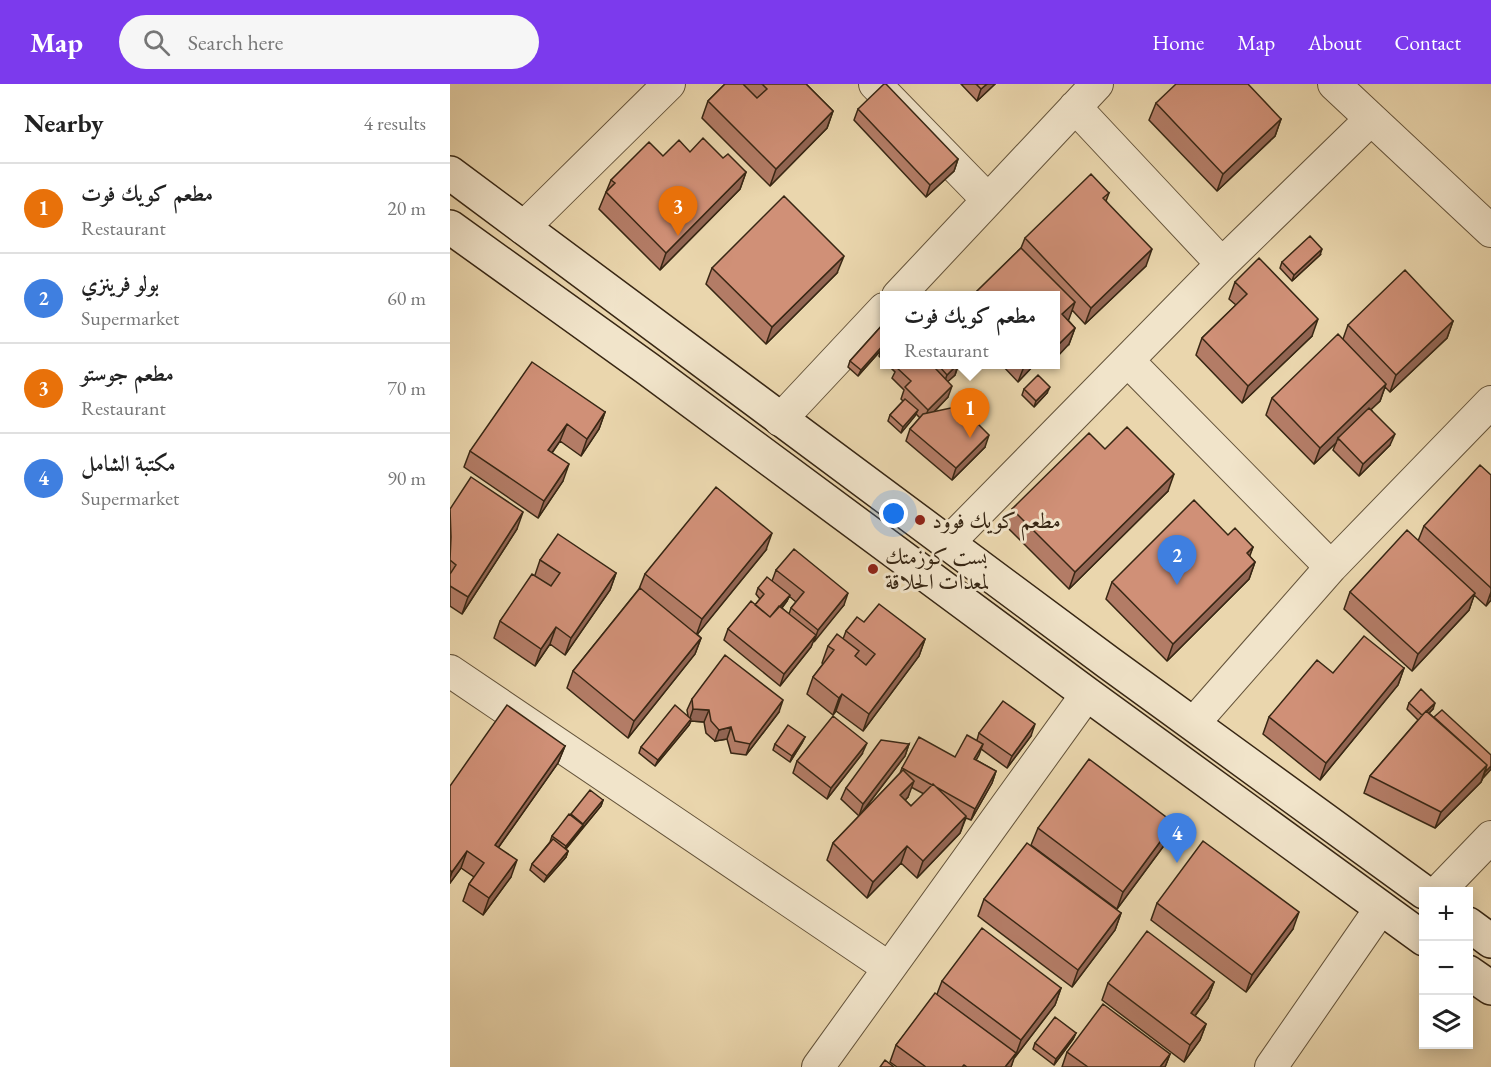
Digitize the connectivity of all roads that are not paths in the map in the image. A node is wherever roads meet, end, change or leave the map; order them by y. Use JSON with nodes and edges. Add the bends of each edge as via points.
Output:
{"nodes":[{"id":1,"x":669,"y":84,"type":"edge"},
{"id":2,"x":875,"y":84,"type":"edge"},
{"id":3,"x":1097,"y":84,"type":"edge"},
{"id":4,"x":1334,"y":84,"type":"edge"},
{"id":5,"x":1075,"y":107,"type":"junction"},
{"id":6,"x":1371,"y":118,"type":"junction"},
{"id":7,"x":450,"y":173,"type":"edge"},
{"id":8,"x":988,"y":200,"type":"junction"},
{"id":9,"x":450,"y":227,"type":"edge"},
{"id":10,"x":523,"y":228,"type":"junction"},
{"id":11,"x":1491,"y":231,"type":"edge"},
{"id":12,"x":1222,"y":264,"type":"junction"},
{"id":13,"x":903,"y":291,"type":"edge"},
{"id":14,"x":880,"y":314,"type":"edge"},
{"id":15,"x":1128,"y":361,"type":"junction"},
{"id":16,"x":1491,"y":402,"type":"edge"},
{"id":17,"x":780,"y":420,"type":"junction"},
{"id":18,"x":948,"y":543,"type":"junction"},
{"id":19,"x":1331,"y":567,"type":"junction"},
{"id":20,"x":450,"y":671,"type":"edge"},
{"id":21,"x":1087,"y":694,"type":"junction"},
{"id":22,"x":1193,"y":724,"type":"junction"},
{"id":23,"x":1491,"y":837,"type":"edge"},
{"id":24,"x":1419,"y":887,"type":"edge"},
{"id":25,"x":1442,"y":887,"type":"edge"},
{"id":26,"x":1381,"y":908,"type":"junction"},
{"id":27,"x":1473,"y":928,"type":"edge"},
{"id":28,"x":1419,"y":935,"type":"edge"},
{"id":29,"x":1491,"y":941,"type":"edge"},
{"id":30,"x":889,"y":968,"type":"junction"},
{"id":31,"x":1473,"y":975,"type":"edge"},
{"id":32,"x":1491,"y":988,"type":"edge"},
{"id":33,"x":818,"y":1067,"type":"edge"},
{"id":34,"x":1271,"y":1067,"type":"edge"}],
"edges":[{"from":1,"to":10,"type":"street"},
{"from":2,"to":8,"type":"street"},
{"from":3,"to":5,"type":"street"},
{"from":4,"to":6,"type":"street"},
{"from":5,"to":8,"type":"street"},
{"from":5,"to":12,"type":"street"},
{"from":6,"to":11,"type":"street"},
{"from":6,"to":12,"type":"street"},
{"from":7,"to":10,"type":"street"},
{"from":8,"to":13,"type":"street"},
{"from":9,"to":21,"type":"street"},
{"from":10,"to":17,"type":"street"},
{"from":12,"to":15,"type":"street"},
{"from":14,"to":17,"type":"street"},
{"from":15,"to":18,"type":"street"},
{"from":15,"to":19,"type":"street"},
{"from":16,"to":19,"type":"street"},
{"from":17,"to":18,"type":"street"},
{"from":18,"to":22,"type":"street"},
{"from":19,"to":22,"type":"street"},
{"from":20,"to":30,"type":"street"},
{"from":21,"to":26,"type":"street"},
{"from":21,"to":30,"type":"street"},
{"from":22,"to":24,"type":"street"},
{"from":23,"to":25,"type":"street"},
{"from":26,"to":28,"type":"street"},
{"from":26,"to":34,"type":"street"},
{"from":27,"to":29,"type":"street"},
{"from":30,"to":33,"type":"street"},
{"from":31,"to":32,"type":"street"}]}
